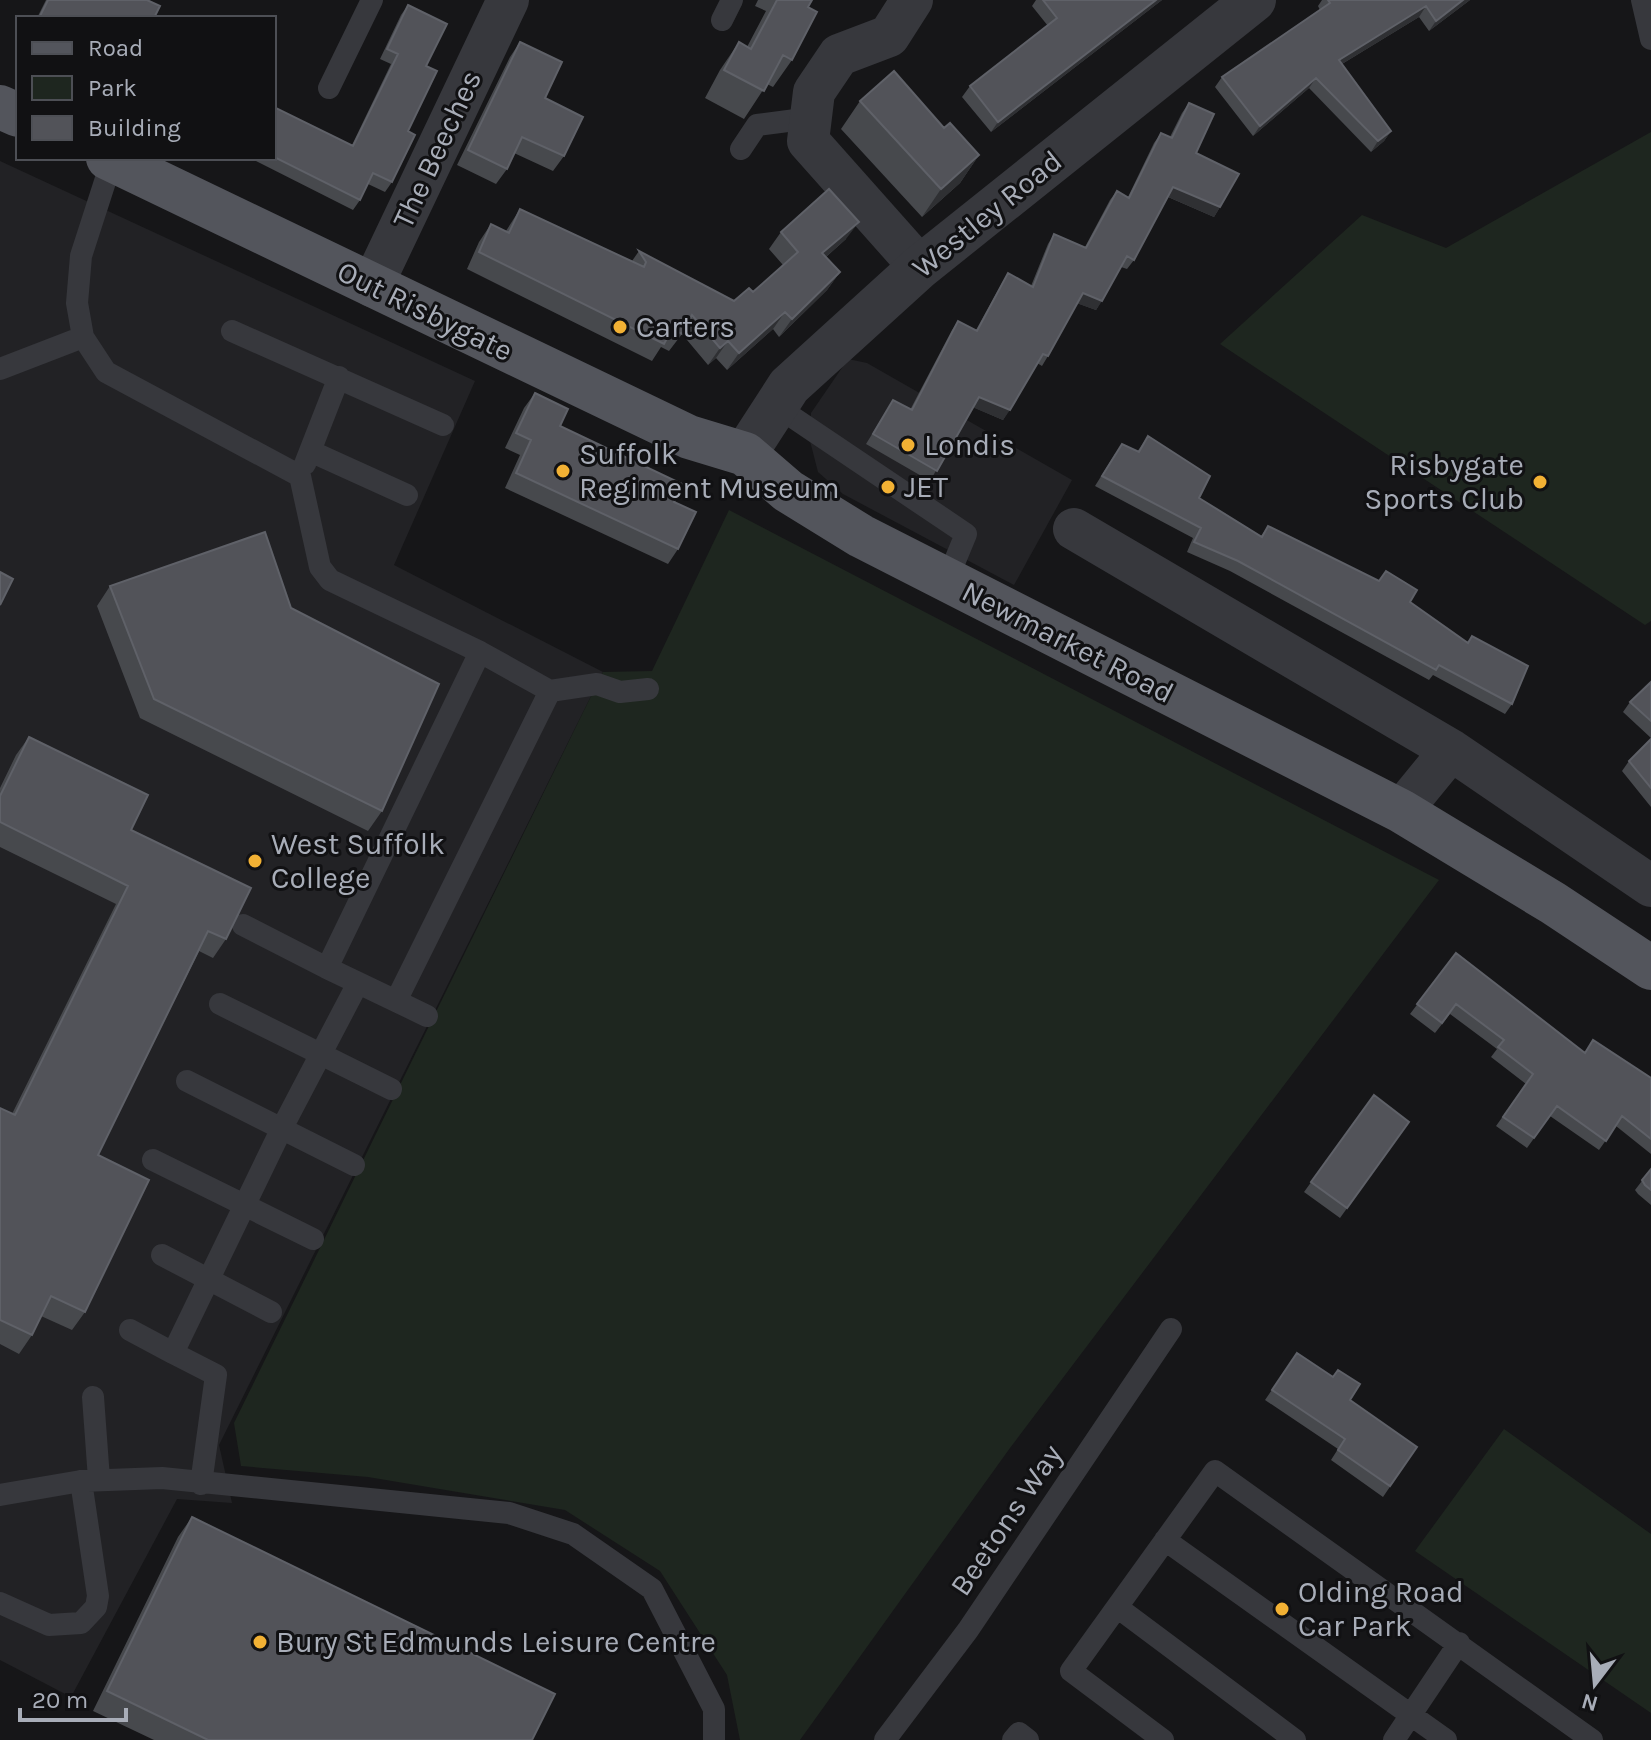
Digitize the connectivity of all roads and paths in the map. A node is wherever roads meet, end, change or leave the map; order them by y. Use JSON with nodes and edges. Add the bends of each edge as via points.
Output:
{"nodes":[{"id":1,"x":372,"y":0,"type":"edge"},
{"id":2,"x":912,"y":0,"type":"edge"},
{"id":3,"x":1254,"y":0,"type":"edge"},
{"id":4,"x":1642,"y":0,"type":"edge"},
{"id":5,"x":495,"y":4,"type":"edge"},
{"id":6,"x":1651,"y":39,"type":"edge"},
{"id":7,"x":329,"y":88,"type":"dead end"},
{"id":8,"x":811,"y":118,"type":"junction"},
{"id":9,"x":741,"y":149,"type":"dead end"},
{"id":10,"x":110,"y":160,"type":"edge"},
{"id":11,"x":112,"y":160,"type":"edge"},
{"id":12,"x":920,"y":267,"type":"junction"},
{"id":13,"x":372,"y":286,"type":"junction"},
{"id":14,"x":232,"y":331,"type":"dead end"},
{"id":15,"x":83,"y":337,"type":"junction"},
{"id":16,"x":0,"y":369,"type":"edge"},
{"id":17,"x":339,"y":377,"type":"junction"},
{"id":18,"x":776,"y":406,"type":"junction"},
{"id":19,"x":443,"y":425,"type":"dead end"},
{"id":20,"x":310,"y":451,"type":"junction"},
{"id":21,"x":745,"y":454,"type":"junction"},
{"id":22,"x":300,"y":476,"type":"junction"},
{"id":23,"x":407,"y":495,"type":"dead end"},
{"id":24,"x":1074,"y":529,"type":"dead end"},
{"id":25,"x":947,"y":580,"type":"junction"},
{"id":26,"x":480,"y":652,"type":"junction"},
{"id":27,"x":648,"y":689,"type":"dead end"},
{"id":28,"x":550,"y":691,"type":"junction"},
{"id":29,"x":1451,"y":750,"type":"junction"},
{"id":30,"x":1401,"y":811,"type":"junction"},
{"id":31,"x":1651,"y":886,"type":"edge"},
{"id":32,"x":243,"y":925,"type":"edge"},
{"id":33,"x":327,"y":968,"type":"junction"},
{"id":34,"x":1651,"y":968,"type":"edge"},
{"id":35,"x":358,"y":983,"type":"junction"},
{"id":36,"x":396,"y":1001,"type":"junction"},
{"id":37,"x":220,"y":1004,"type":"dead end"},
{"id":38,"x":427,"y":1016,"type":"dead end"},
{"id":39,"x":321,"y":1054,"type":"junction"},
{"id":40,"x":187,"y":1081,"type":"dead end"},
{"id":41,"x":391,"y":1089,"type":"dead end"},
{"id":42,"x":282,"y":1128,"type":"junction"},
{"id":43,"x":153,"y":1160,"type":"dead end"},
{"id":44,"x":354,"y":1165,"type":"dead end"},
{"id":45,"x":246,"y":1204,"type":"junction"},
{"id":46,"x":313,"y":1239,"type":"dead end"},
{"id":47,"x":162,"y":1255,"type":"dead end"},
{"id":48,"x":209,"y":1280,"type":"junction"},
{"id":49,"x":271,"y":1312,"type":"dead end"},
{"id":50,"x":1171,"y":1329,"type":"dead end"},
{"id":51,"x":130,"y":1330,"type":"dead end"},
{"id":52,"x":173,"y":1353,"type":"junction"},
{"id":53,"x":93,"y":1397,"type":"dead end"},
{"id":54,"x":90,"y":1480,"type":"junction"},
{"id":55,"x":201,"y":1484,"type":"junction"},
{"id":56,"x":0,"y":1495,"type":"edge"},
{"id":57,"x":1165,"y":1540,"type":"junction"},
{"id":58,"x":0,"y":1603,"type":"edge"},
{"id":59,"x":1117,"y":1607,"type":"junction"},
{"id":60,"x":1459,"y":1643,"type":"junction"},
{"id":61,"x":1411,"y":1715,"type":"junction"},
{"id":62,"x":714,"y":1740,"type":"edge"},
{"id":63,"x":885,"y":1740,"type":"edge"},
{"id":64,"x":1013,"y":1740,"type":"edge"},
{"id":65,"x":1028,"y":1740,"type":"edge"},
{"id":66,"x":1163,"y":1740,"type":"edge"},
{"id":67,"x":1295,"y":1740,"type":"edge"},
{"id":68,"x":1394,"y":1740,"type":"edge"},
{"id":69,"x":1446,"y":1740,"type":"edge"},
{"id":70,"x":1592,"y":1740,"type":"edge"}],
"edges":[{"from":1,"to":7,"type":"lane"},
{"from":2,"to":8,"type":"street","via":[[889,36],[839,55],[814,92]]},
{"from":3,"to":12,"type":"street","name":"Westley Road"},
{"from":4,"to":6,"type":"lane"},
{"from":5,"to":13,"type":"street","name":"The Beeches"},
{"from":8,"to":9,"type":"lane","via":[[757,125]]},
{"from":8,"to":12,"type":"street","via":[[808,141]]},
{"from":10,"to":15,"type":"lane","via":[[81,256],[77,303]]},
{"from":11,"to":13,"type":"main road","name":"Out Risbygate"},
{"from":12,"to":18,"type":"street","name":"Westley Road","via":[[789,386]]},
{"from":13,"to":21,"type":"main road","name":"Out Risbygate","via":[[689,437]]},
{"from":14,"to":17,"type":"lane"},
{"from":15,"to":16,"type":"lane"},
{"from":15,"to":22,"type":"lane","via":[[106,372]]},
{"from":17,"to":19,"type":"lane"},
{"from":17,"to":20,"type":"lane"},
{"from":18,"to":21,"type":"street","name":"Westley Road"},
{"from":18,"to":25,"type":"lane","via":[[966,534]]},
{"from":20,"to":22,"type":"lane"},
{"from":20,"to":23,"type":"lane"},
{"from":21,"to":25,"type":"main road","name":"Newmarket Road","via":[[788,491]]},
{"from":22,"to":26,"type":"lane","via":[[320,567],[330,580]]},
{"from":24,"to":29,"type":"street"},
{"from":25,"to":30,"type":"main road","name":"Newmarket Road"},
{"from":26,"to":28,"type":"lane"},
{"from":26,"to":33,"type":"lane"},
{"from":27,"to":28,"type":"lane","via":[[620,692],[597,684]]},
{"from":28,"to":36,"type":"lane"},
{"from":29,"to":30,"type":"street"},
{"from":29,"to":31,"type":"street"},
{"from":30,"to":34,"type":"main road","name":"Newmarket Road"},
{"from":32,"to":33,"type":"lane"},
{"from":33,"to":35,"type":"lane"},
{"from":35,"to":36,"type":"lane"},
{"from":35,"to":39,"type":"lane"},
{"from":36,"to":38,"type":"lane"},
{"from":37,"to":39,"type":"lane"},
{"from":39,"to":41,"type":"lane"},
{"from":39,"to":42,"type":"lane"},
{"from":40,"to":42,"type":"lane"},
{"from":42,"to":44,"type":"lane"},
{"from":42,"to":45,"type":"lane"},
{"from":43,"to":45,"type":"lane"},
{"from":45,"to":46,"type":"lane"},
{"from":45,"to":48,"type":"lane"},
{"from":47,"to":48,"type":"lane"},
{"from":48,"to":49,"type":"lane"},
{"from":48,"to":52,"type":"lane"},
{"from":50,"to":63,"type":"lane","name":"Beetons Way","via":[[968,1630]]},
{"from":51,"to":52,"type":"lane"},
{"from":52,"to":55,"type":"lane","via":[[216,1375]]},
{"from":53,"to":54,"type":"lane"},
{"from":54,"to":55,"type":"lane","via":[[162,1478]]},
{"from":54,"to":56,"type":"lane"},
{"from":54,"to":58,"type":"lane","via":[[98,1596],[89,1616],[68,1626],[49,1625]]},
{"from":55,"to":62,"type":"lane","via":[[509,1513],[573,1534],[652,1589],[714,1709]]},
{"from":57,"to":59,"type":"lane"},
{"from":57,"to":60,"type":"lane","via":[[1215,1471]]},
{"from":57,"to":61,"type":"lane"},
{"from":59,"to":66,"type":"lane","via":[[1071,1671]]},
{"from":59,"to":67,"type":"lane"},
{"from":60,"to":61,"type":"lane"},
{"from":60,"to":70,"type":"lane"},
{"from":61,"to":68,"type":"lane"},
{"from":61,"to":69,"type":"lane"},
{"from":64,"to":65,"type":"lane","via":[[1019,1733]]}]}
